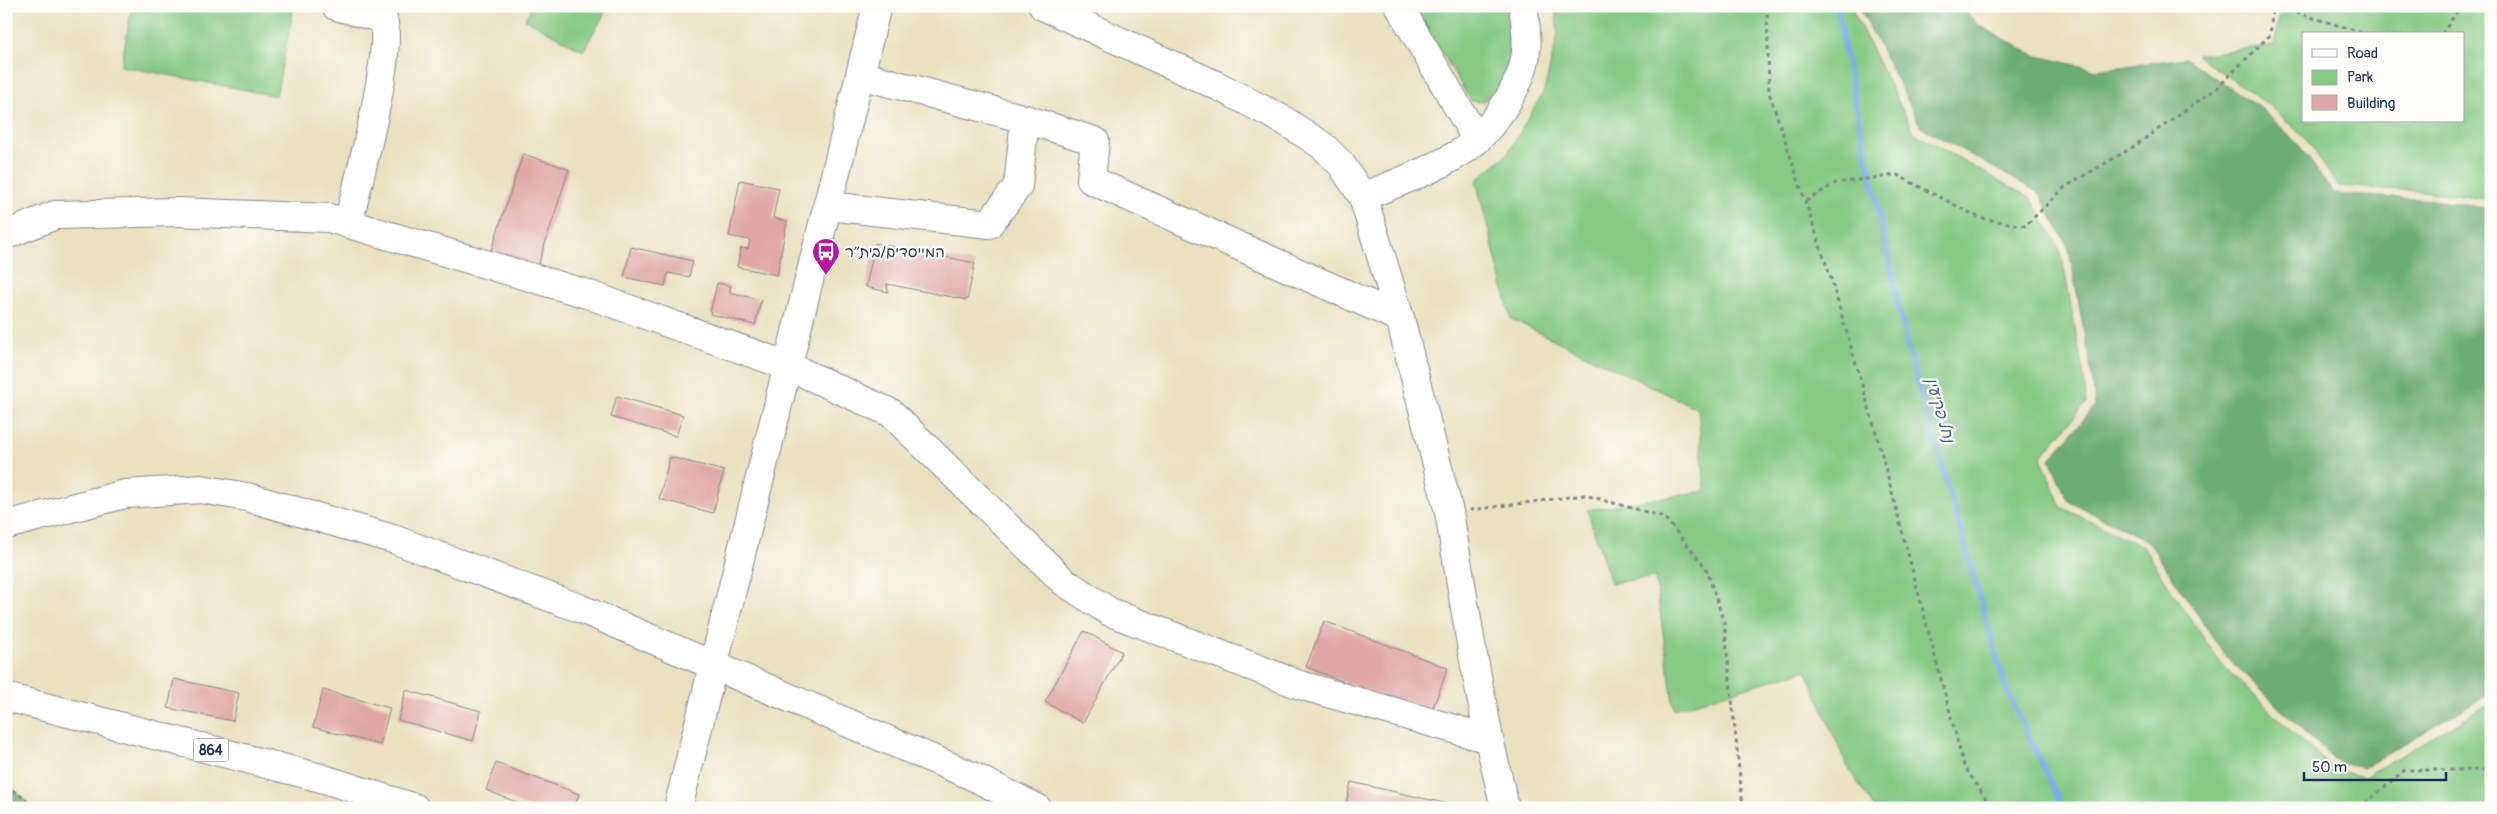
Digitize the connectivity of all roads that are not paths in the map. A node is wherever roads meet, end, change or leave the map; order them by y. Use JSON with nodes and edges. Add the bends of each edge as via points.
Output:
{"nodes":[{"id":1,"x":336,"y":6,"type":"edge"},
{"id":2,"x":878,"y":6,"type":"edge"},
{"id":3,"x":1044,"y":6,"type":"edge"},
{"id":4,"x":1399,"y":6,"type":"edge"},
{"id":5,"x":1523,"y":6,"type":"edge"},
{"id":6,"x":860,"y":75,"type":"junction"},
{"id":7,"x":1025,"y":119,"type":"junction"},
{"id":8,"x":1477,"y":140,"type":"junction"},
{"id":9,"x":1364,"y":197,"type":"junction"},
{"id":10,"x":828,"y":206,"type":"junction"},
{"id":11,"x":348,"y":224,"type":"junction"},
{"id":12,"x":6,"y":234,"type":"edge"},
{"id":13,"x":1400,"y":318,"type":"junction"},
{"id":14,"x":788,"y":366,"type":"junction"},
{"id":15,"x":6,"y":525,"type":"edge"},
{"id":16,"x":713,"y":666,"type":"junction"},
{"id":17,"x":6,"y":697,"type":"edge"},
{"id":18,"x":6,"y":713,"type":"edge"},
{"id":19,"x":1489,"y":739,"type":"junction"},
{"id":20,"x":365,"y":808,"type":"edge"},
{"id":21,"x":415,"y":808,"type":"edge"},
{"id":22,"x":678,"y":808,"type":"edge"},
{"id":23,"x":1036,"y":808,"type":"edge"},
{"id":24,"x":1505,"y":808,"type":"edge"}],
"edges":[{"from":1,"to":11,"type":"street","via":[[383,19],[386,28],[381,74]]},
{"from":2,"to":6,"type":"street"},
{"from":3,"to":9,"type":"street","via":[[1285,120],[1329,152]]},
{"from":4,"to":8,"type":"street"},
{"from":5,"to":8,"type":"street","via":[[1526,53],[1522,71],[1503,106]]},
{"from":6,"to":7,"type":"street"},
{"from":6,"to":10,"type":"street"},
{"from":7,"to":10,"type":"street","via":[[1018,186],[989,224]]},
{"from":7,"to":13,"type":"street","via":[[1095,141],[1091,180]]},
{"from":8,"to":9,"type":"street","via":[[1458,154]]},
{"from":9,"to":13,"type":"street"},
{"from":10,"to":14,"type":"street"},
{"from":11,"to":12,"type":"street","via":[[329,218],[176,212],[55,215]]},
{"from":11,"to":14,"type":"street","via":[[587,294]]},
{"from":13,"to":19,"type":"street","via":[[1449,512]]},
{"from":14,"to":16,"type":"street"},
{"from":14,"to":19,"type":"street","via":[[891,413],[1063,581],[1110,612],[1300,684]]},
{"from":15,"to":16,"type":"street","via":[[125,494],[201,489],[247,497],[393,539],[579,608]]},
{"from":16,"to":22,"type":"street"},
{"from":16,"to":23,"type":"street","via":[[970,775]]},
{"from":17,"to":21,"type":"street","number":"864","via":[[321,778]]},
{"from":18,"to":20,"type":"street","number":"864"},
{"from":19,"to":24,"type":"street"}]}
